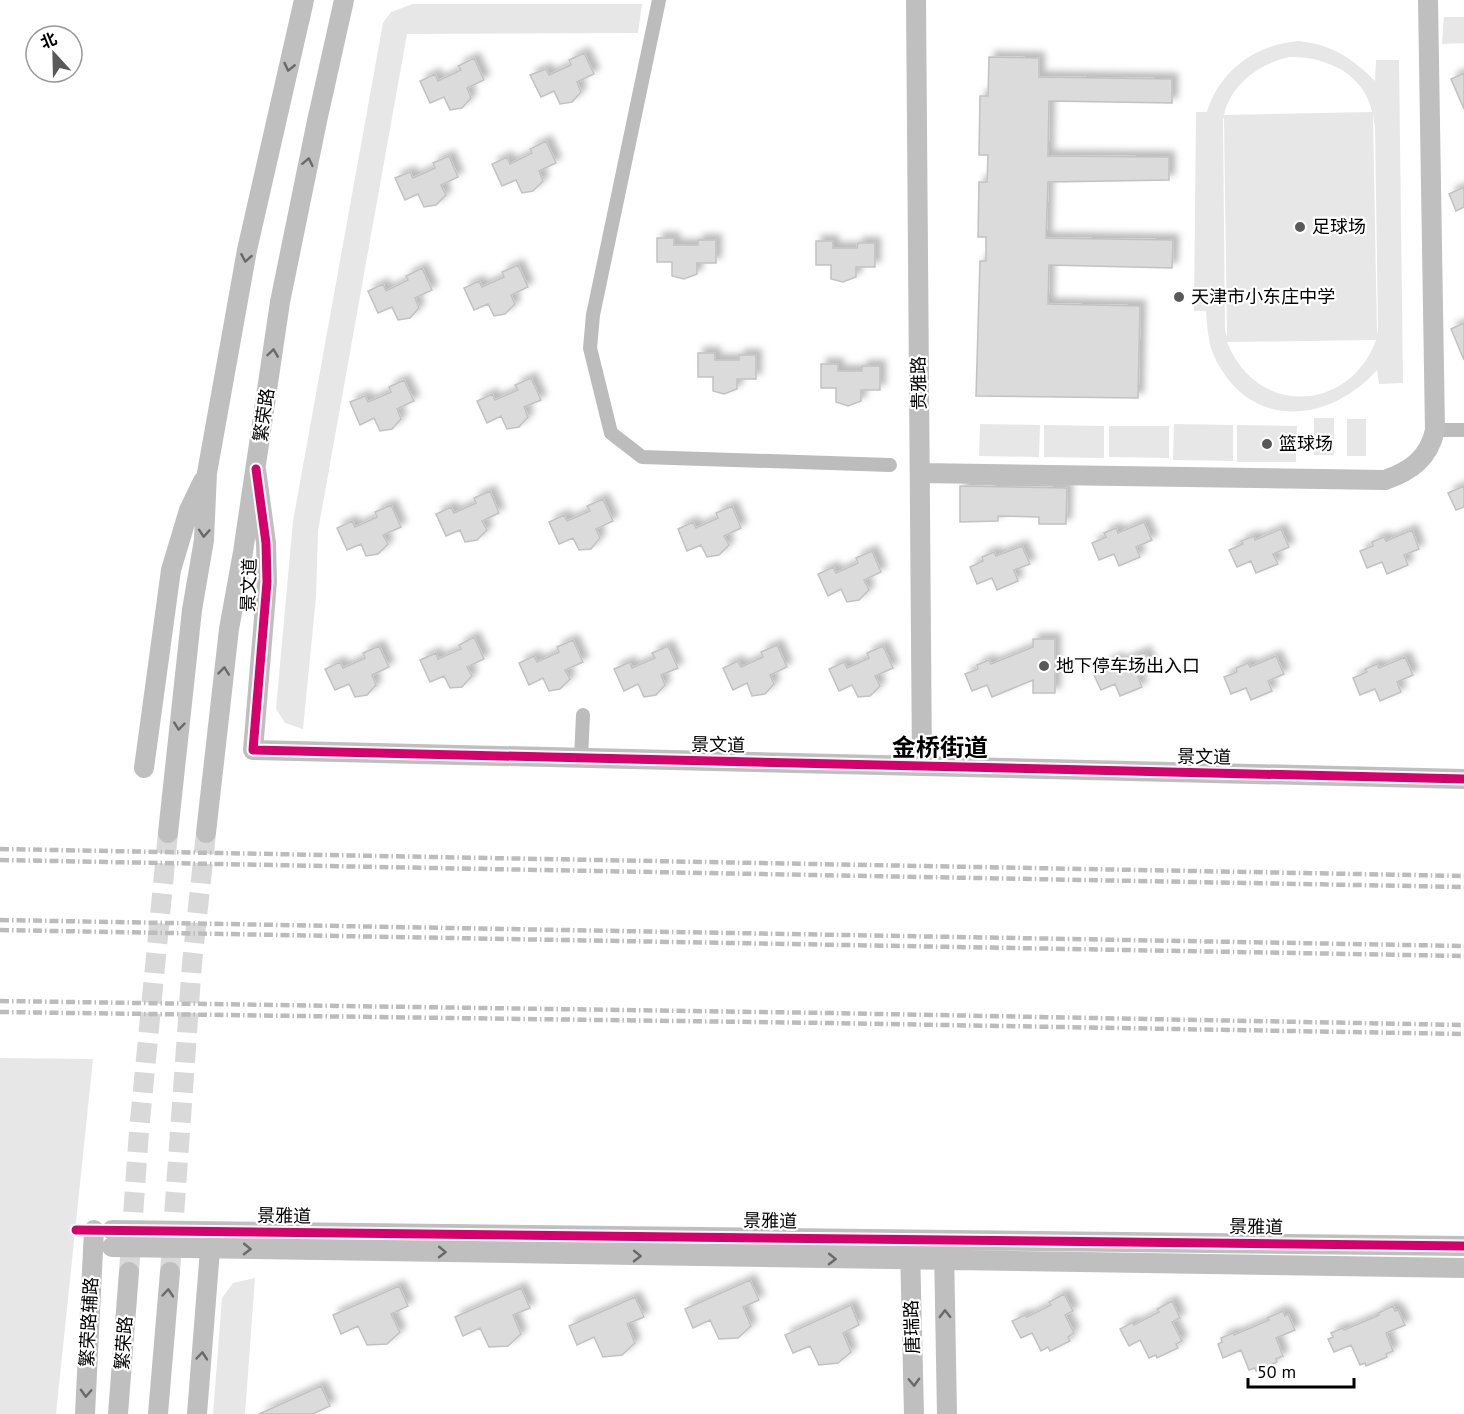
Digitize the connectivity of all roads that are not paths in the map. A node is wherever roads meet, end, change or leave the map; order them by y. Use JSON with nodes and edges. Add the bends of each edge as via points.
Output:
{"nodes":[{"id":1,"x":345,"y":0,"type":"edge"},
{"id":2,"x":358,"y":0,"type":"edge"},
{"id":3,"x":659,"y":0,"type":"edge"},
{"id":4,"x":916,"y":0,"type":"edge"},
{"id":5,"x":1428,"y":0,"type":"edge"},
{"id":6,"x":305,"y":3,"type":"edge"},
{"id":7,"x":338,"y":26,"type":"junction"},
{"id":8,"x":1435,"y":430,"type":"junction"},
{"id":9,"x":1464,"y":430,"type":"edge"},
{"id":10,"x":890,"y":465,"type":"dead end"},
{"id":11,"x":256,"y":470,"type":"junction"},
{"id":12,"x":207,"y":473,"type":"junction"},
{"id":13,"x":920,"y":473,"type":"junction"},
{"id":14,"x":583,"y":715,"type":"dead end"},
{"id":15,"x":581,"y":758,"type":"junction"},
{"id":16,"x":922,"y":766,"type":"junction"},
{"id":17,"x":144,"y":768,"type":"dead end"},
{"id":18,"x":1464,"y":779,"type":"edge"},
{"id":19,"x":168,"y":832,"type":"tunnel mouth"},
{"id":20,"x":206,"y":833,"type":"tunnel mouth"},
{"id":21,"x":94,"y":1239,"type":"joint"},
{"id":22,"x":910,"y":1239,"type":"junction"},
{"id":23,"x":211,"y":1240,"type":"junction"},
{"id":24,"x":944,"y":1240,"type":"junction"},
{"id":25,"x":1464,"y":1245,"type":"edge"},
{"id":26,"x":910,"y":1260,"type":"junction"},
{"id":27,"x":944,"y":1262,"type":"junction"},
{"id":28,"x":1464,"y":1268,"type":"edge"},
{"id":29,"x":129,"y":1272,"type":"tunnel mouth"},
{"id":30,"x":170,"y":1272,"type":"tunnel mouth"},
{"id":31,"x":85,"y":1414,"type":"edge"},
{"id":32,"x":118,"y":1414,"type":"edge"},
{"id":33,"x":158,"y":1414,"type":"edge"},
{"id":34,"x":196,"y":1414,"type":"edge"},
{"id":35,"x":915,"y":1414,"type":"edge"},
{"id":36,"x":947,"y":1414,"type":"edge"}],
"edges":[{"from":1,"to":7,"type":"street","name":"繁荣路"},
{"from":2,"to":7,"type":"street"},
{"from":3,"to":10,"type":"street","via":[[593,315],[590,348],[611,433],[642,457]]},
{"from":4,"to":13,"type":"street","name":"贵雅路"},
{"from":5,"to":8,"type":"street"},
{"from":6,"to":12,"type":"street","one_way":true,"via":[[247,250]]},
{"from":11,"to":7,"type":"street","name":"繁荣路","one_way":true,"via":[[280,302]]},
{"from":8,"to":9,"type":"street"},
{"from":8,"to":13,"type":"street","via":[[1430,446],[1415,466],[1385,480]]},
{"from":11,"to":15,"type":"street","name":"景文道","via":[[267,582],[253,750]]},
{"from":20,"to":11,"type":"street","name":"繁荣路","one_way":true,"via":[[229,629]]},
{"from":12,"to":17,"type":"street","via":[[189,510],[171,570]]},
{"from":12,"to":19,"type":"street","one_way":true,"via":[[204,540],[192,610]]},
{"from":13,"to":16,"type":"street","name":"贵雅路"},
{"from":14,"to":15,"type":"street"},
{"from":15,"to":16,"type":"street","name":"景文道"},
{"from":16,"to":18,"type":"street","name":"景文道"},
{"from":21,"to":23,"type":"street","name":"景雅道","bridge":true},
{"from":21,"to":31,"type":"street","name":"繁荣路辅路","one_way":true},
{"from":22,"to":23,"type":"street","name":"景雅道"},
{"from":22,"to":24,"type":"street","name":"景雅道"},
{"from":22,"to":26,"type":"street","name":"唐瑞路"},
{"from":23,"to":26,"type":"street","name":"景雅道","one_way":true},
{"from":34,"to":23,"type":"street","one_way":true},
{"from":24,"to":25,"type":"street","name":"景雅道"},
{"from":24,"to":27,"type":"street","name":"唐瑞路"},
{"from":26,"to":27,"type":"street","name":"景雅道"},
{"from":26,"to":35,"type":"street","name":"唐瑞路","one_way":true},
{"from":27,"to":28,"type":"street","name":"景雅道"},
{"from":36,"to":27,"type":"street","name":"唐瑞路","one_way":true},
{"from":29,"to":32,"type":"street","name":"繁荣路"},
{"from":33,"to":30,"type":"street","one_way":true}]}
